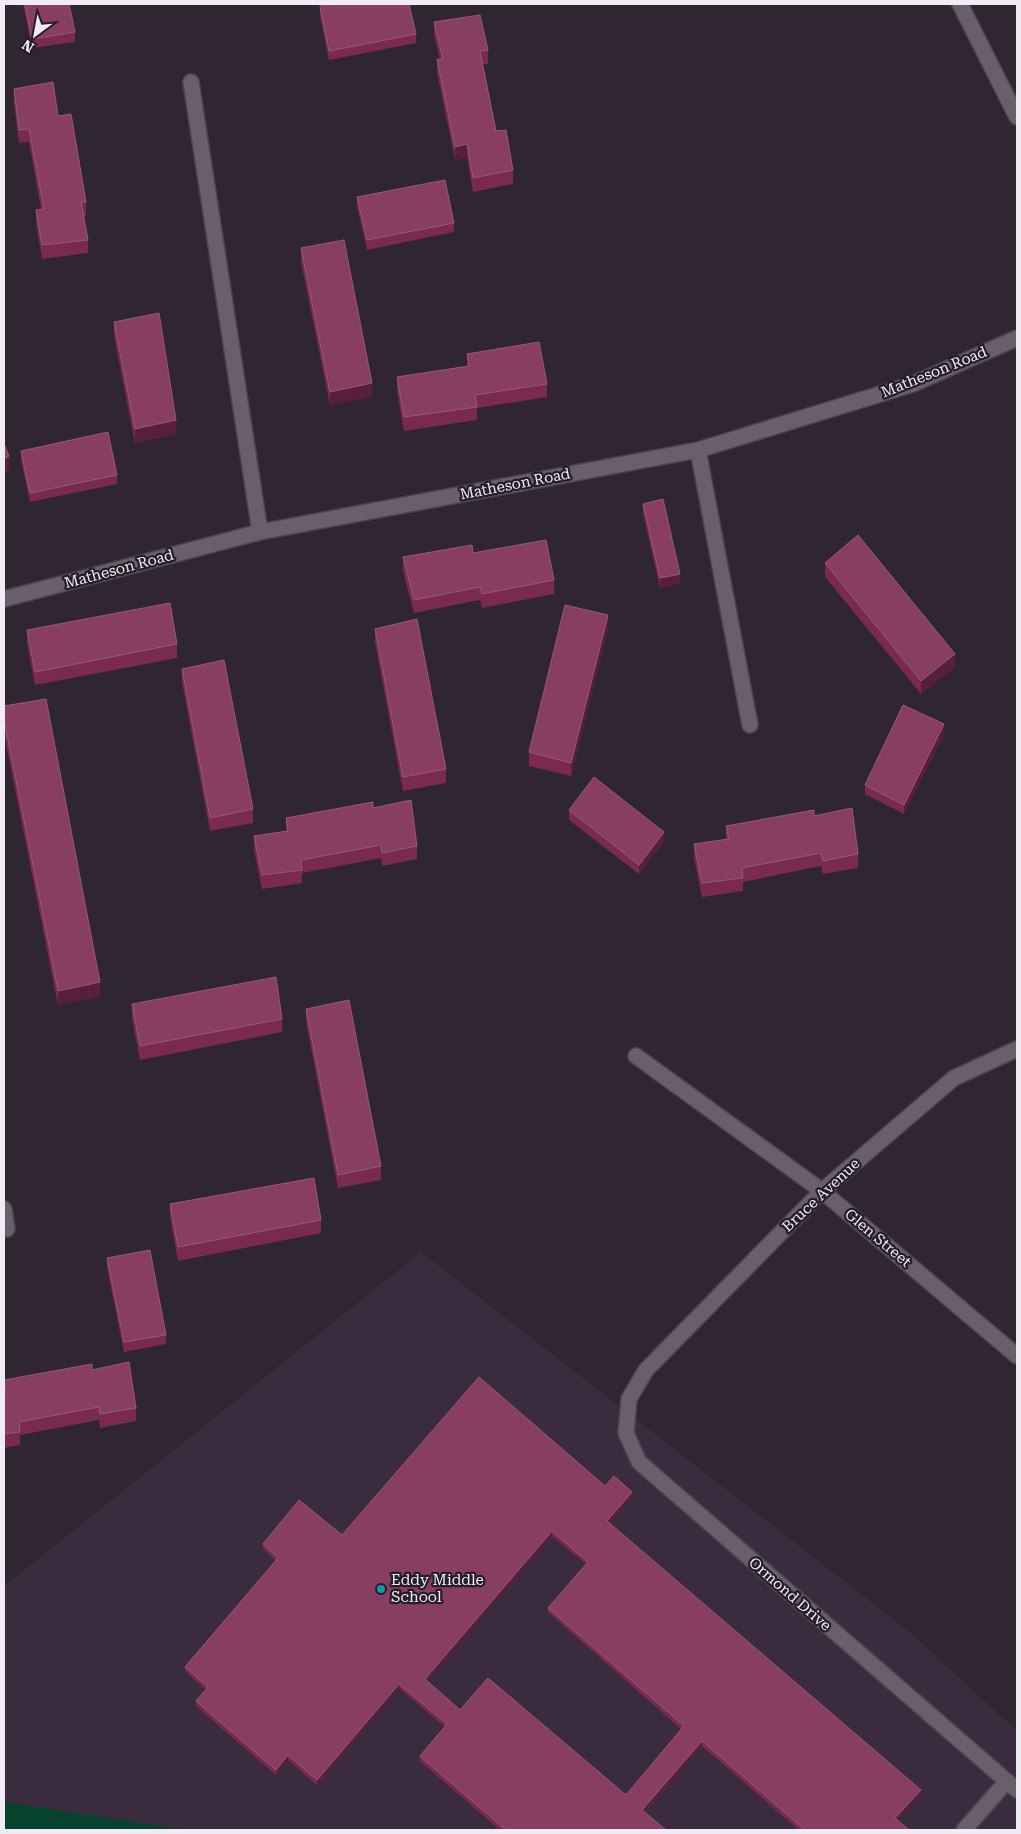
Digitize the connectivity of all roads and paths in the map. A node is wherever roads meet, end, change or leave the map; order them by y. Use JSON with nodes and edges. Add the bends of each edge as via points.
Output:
{"nodes":[{"id":1,"x":960,"y":4,"type":"edge"},
{"id":2,"x":191,"y":82,"type":"dead end"},
{"id":3,"x":1017,"y":117,"type":"edge"},
{"id":4,"x":1017,"y":338,"type":"edge"},
{"id":5,"x":698,"y":450,"type":"junction"},
{"id":6,"x":260,"y":532,"type":"junction"},
{"id":7,"x":4,"y":599,"type":"edge"},
{"id":8,"x":750,"y":725,"type":"dead end"},
{"id":9,"x":1017,"y":1049,"type":"edge"},
{"id":10,"x":636,"y":1056,"type":"dead end"},
{"id":11,"x":822,"y":1191,"type":"junction"},
{"id":12,"x":4,"y":1209,"type":"edge"},
{"id":13,"x":8,"y":1229,"type":"dead end"},
{"id":14,"x":1017,"y":1356,"type":"edge"},
{"id":15,"x":646,"y":1370,"type":"joint"},
{"id":16,"x":1012,"y":1786,"type":"edge"},
{"id":17,"x":964,"y":1830,"type":"edge"}],
"edges":[{"from":1,"to":3,"type":"street"},
{"from":2,"to":6,"type":"street"},
{"from":4,"to":5,"type":"street","name":"Matheson Road","via":[[913,384]]},
{"from":5,"to":6,"type":"street","name":"Matheson Road"},
{"from":5,"to":8,"type":"street"},
{"from":6,"to":7,"type":"street","name":"Matheson Road"},
{"from":9,"to":11,"type":"street","name":"Bruce Avenue","via":[[954,1078]]},
{"from":10,"to":11,"type":"street","name":"Glen Street"},
{"from":11,"to":14,"type":"street","name":"Glen Street"},
{"from":11,"to":15,"type":"street","name":"Bruce Avenue"},
{"from":12,"to":13,"type":"street"},
{"from":15,"to":16,"type":"street","name":"Ormond Drive","via":[[629,1399],[626,1433],[639,1462]]},
{"from":16,"to":17,"type":"street"}]}
